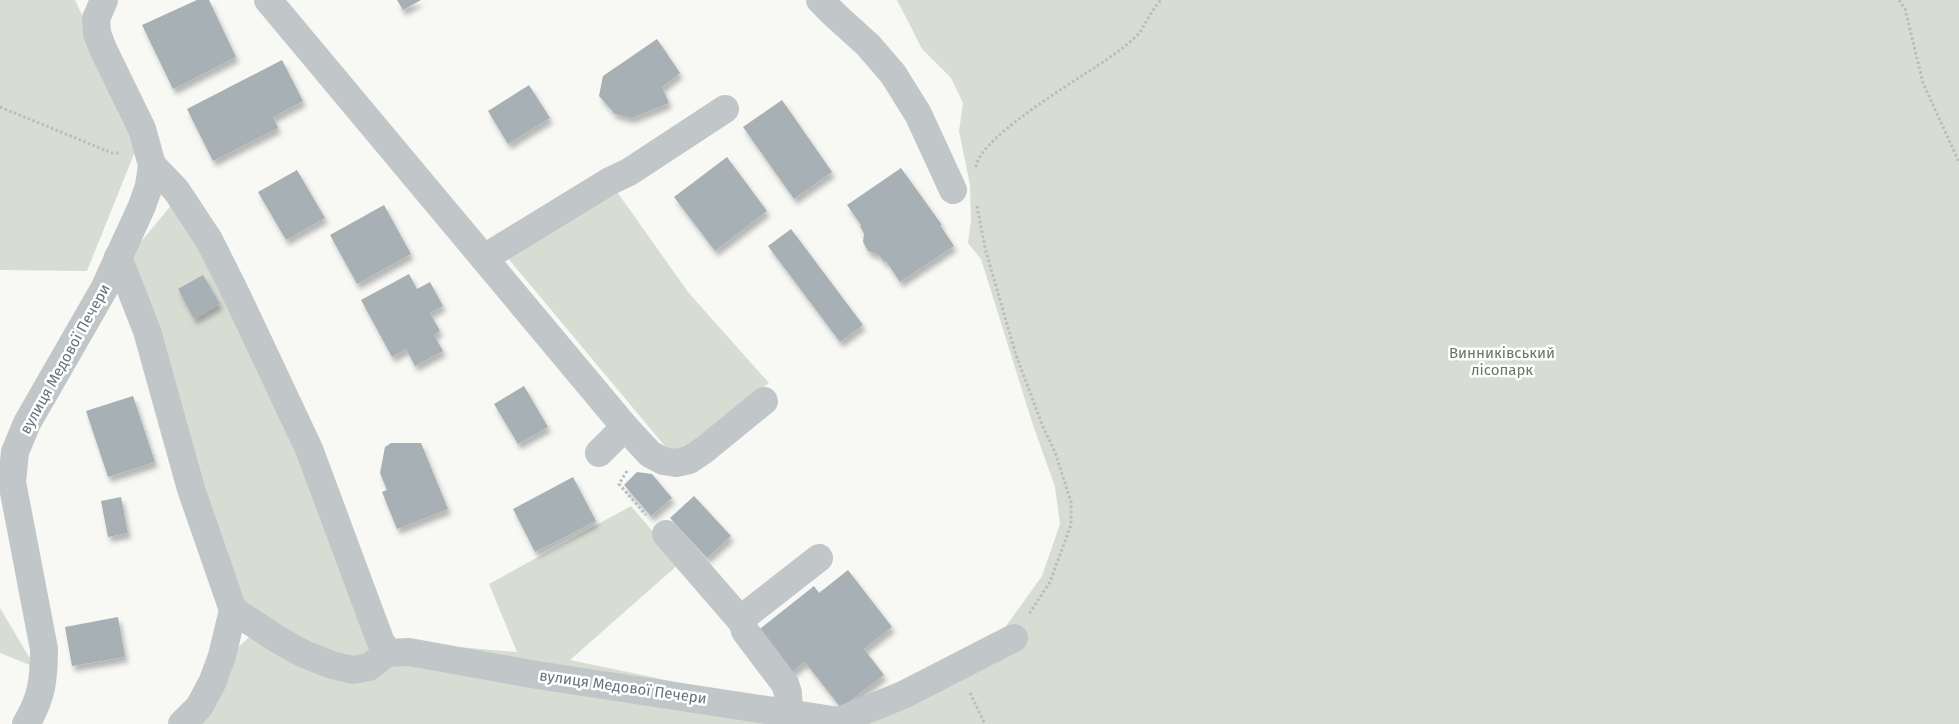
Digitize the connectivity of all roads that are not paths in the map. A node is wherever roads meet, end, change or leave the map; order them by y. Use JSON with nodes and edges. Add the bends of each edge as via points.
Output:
{"nodes":[{"id":1,"x":104,"y":0,"type":"edge"},
{"id":2,"x":268,"y":0,"type":"edge"},
{"id":3,"x":820,"y":0,"type":"edge"},
{"id":4,"x":725,"y":109,"type":"dead end"},
{"id":5,"x":151,"y":159,"type":"junction"},
{"id":6,"x":964,"y":195,"type":"road end"},
{"id":7,"x":118,"y":257,"type":"junction"},
{"id":8,"x":484,"y":258,"type":"junction"},
{"id":9,"x":764,"y":401,"type":"dead end"},
{"id":10,"x":625,"y":428,"type":"junction"},
{"id":11,"x":599,"y":453,"type":"dead end"},
{"id":12,"x":666,"y":534,"type":"road end"},
{"id":13,"x":819,"y":558,"type":"dead end"},
{"id":14,"x":233,"y":610,"type":"junction"},
{"id":15,"x":743,"y":623,"type":"junction"},
{"id":16,"x":1014,"y":638,"type":"road end"},
{"id":17,"x":387,"y":654,"type":"junction"},
{"id":18,"x":789,"y":713,"type":"junction"},
{"id":19,"x":26,"y":724,"type":"edge"},
{"id":20,"x":182,"y":724,"type":"edge"}],
"edges":[{"from":1,"to":5,"type":"street","name":"вулиця Медової Печери","via":[[96,19],[97,33],[142,129]]},
{"from":2,"to":8,"type":"street"},
{"from":3,"to":6,"type":"street","via":[[868,45],[892,74]]},
{"from":4,"to":8,"type":"street","via":[[629,172],[610,180]]},
{"from":5,"to":7,"type":"street","name":"вулиця Медової Печери","via":[[149,186]]},
{"from":5,"to":17,"type":"street","via":[[209,240],[236,294],[309,449]]},
{"from":7,"to":14,"type":"street","name":"вулиця Медової Печери","via":[[147,331],[191,489]]},
{"from":7,"to":19,"type":"street","name":"вулиця Медової Печери","via":[[104,289],[27,423],[15,452],[12,482],[44,649],[44,675],[37,706]]},
{"from":8,"to":10,"type":"street"},
{"from":9,"to":10,"type":"street","via":[[704,450],[689,460],[676,463],[650,454]]},
{"from":10,"to":11,"type":"street"},
{"from":12,"to":15,"type":"street"},
{"from":13,"to":15,"type":"street","via":[[746,615]]},
{"from":14,"to":17,"type":"street","via":[[277,639],[332,665],[353,670],[369,668]]},
{"from":14,"to":20,"type":"street","via":[[212,683],[199,708]]},
{"from":15,"to":18,"type":"street","via":[[745,631],[785,684]]},
{"from":16,"to":18,"type":"street","name":"вулиця Медової Печери","via":[[903,695],[839,721]]},
{"from":17,"to":18,"type":"street","name":"вулиця Медової Печери","via":[[409,652]]}]}
